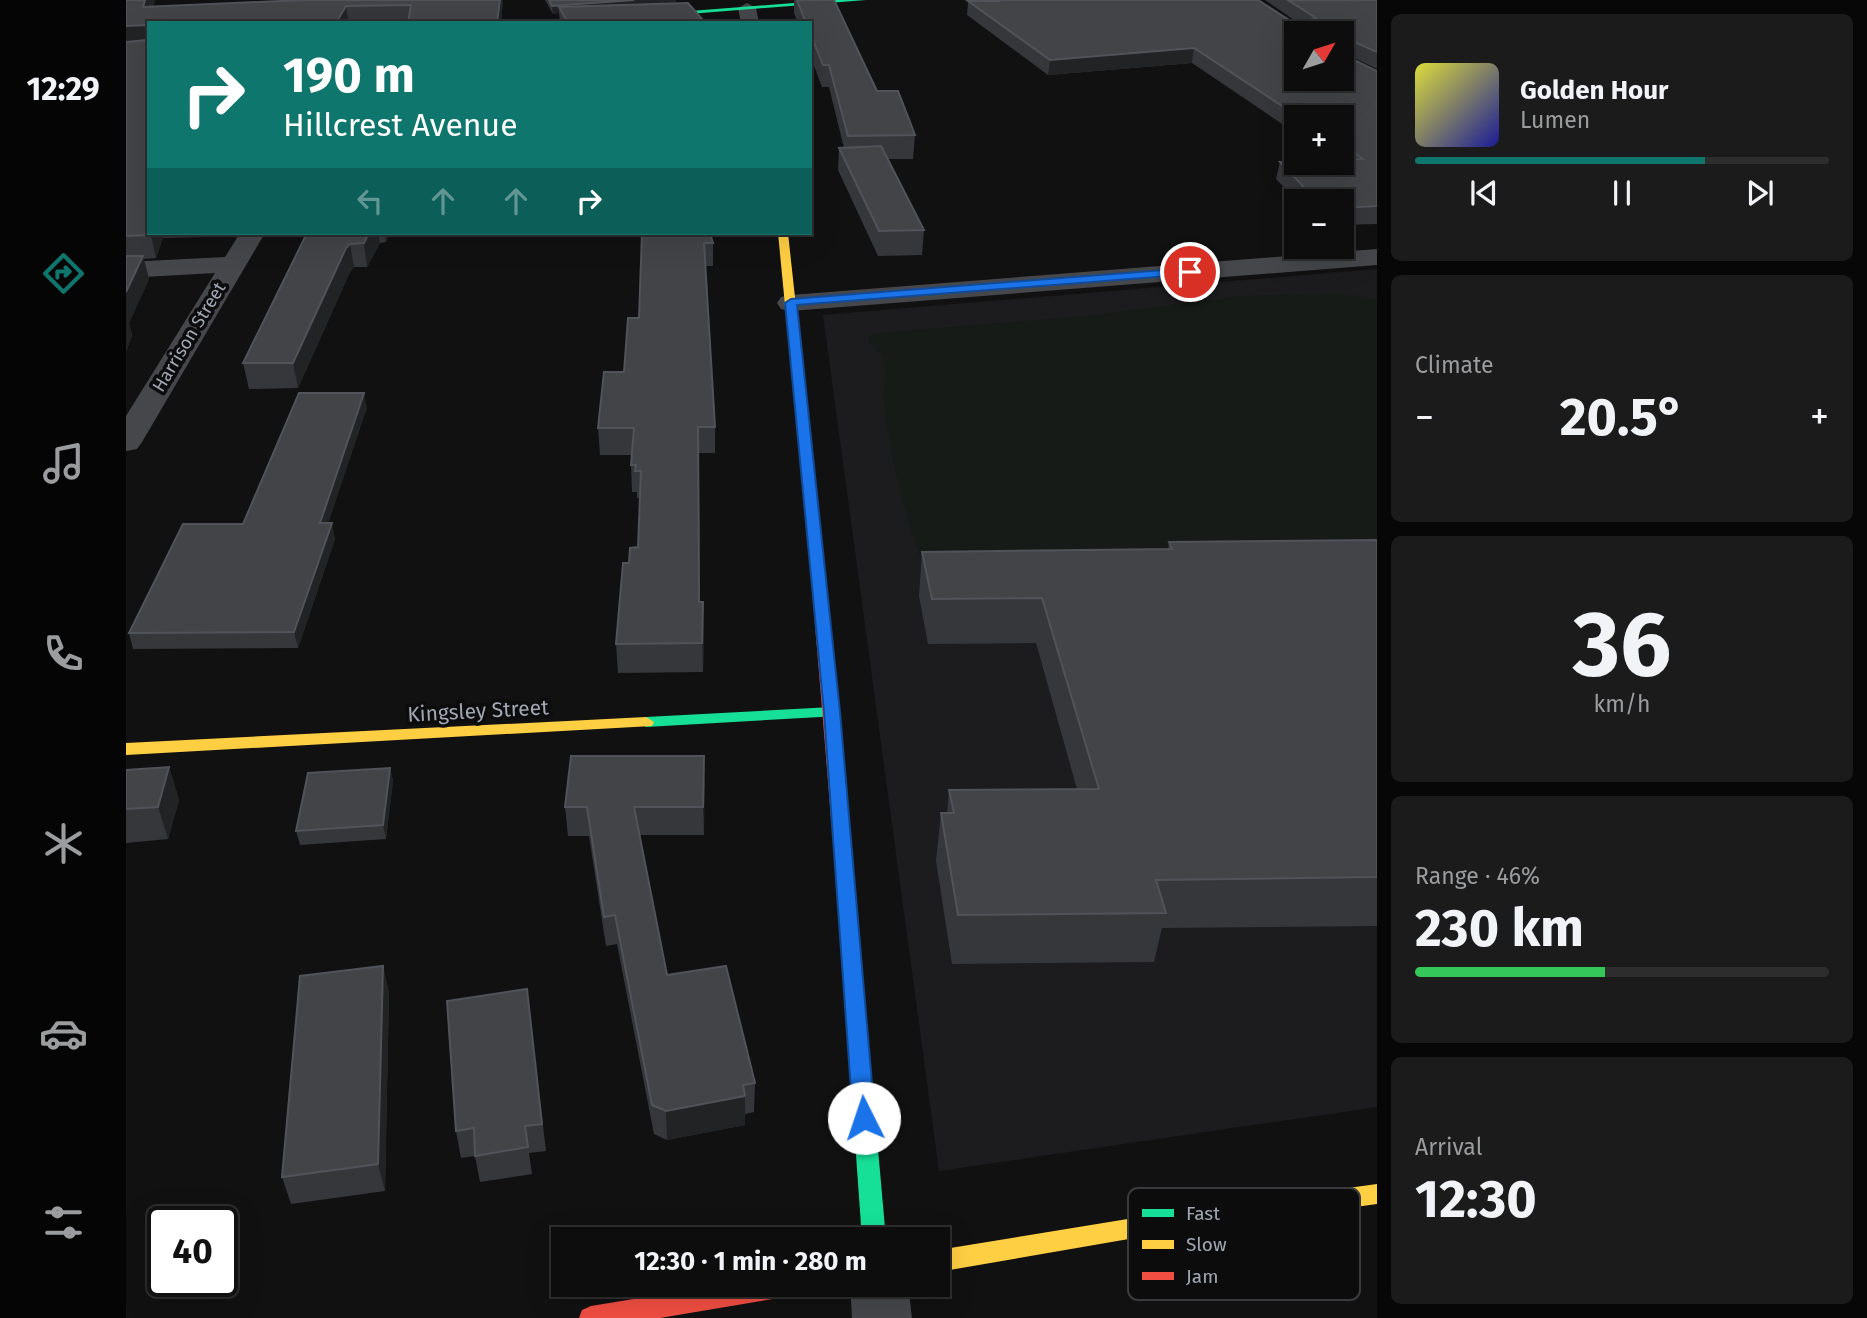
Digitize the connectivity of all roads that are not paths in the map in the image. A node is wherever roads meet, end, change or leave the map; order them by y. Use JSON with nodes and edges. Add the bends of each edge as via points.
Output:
{"nodes":[{"id":1,"x":862,"y":0,"type":"edge"},
{"id":2,"x":748,"y":15,"type":"edge"},
{"id":3,"x":593,"y":21,"type":"edge"},
{"id":4,"x":251,"y":235,"type":"edge"},
{"id":5,"x":783,"y":235,"type":"edge"},
{"id":6,"x":1377,"y":257,"type":"edge"},
{"id":7,"x":233,"y":264,"type":"junction"},
{"id":8,"x":126,"y":270,"type":"edge"},
{"id":9,"x":791,"y":303,"type":"junction"},
{"id":10,"x":126,"y":442,"type":"edge"},
{"id":11,"x":832,"y":712,"type":"junction"},
{"id":12,"x":126,"y":749,"type":"edge"},
{"id":13,"x":873,"y":1227,"type":"edge"},
{"id":14,"x":1128,"y":1229,"type":"edge"},
{"id":15,"x":950,"y":1259,"type":"edge"},
{"id":16,"x":718,"y":1297,"type":"edge"},
{"id":17,"x":880,"y":1297,"type":"edge"},
{"id":18,"x":591,"y":1318,"type":"edge"},
{"id":19,"x":882,"y":1318,"type":"edge"}],
"edges":[{"from":1,"to":2,"type":"street"},
{"from":2,"to":3,"type":"street"},
{"from":4,"to":7,"type":"street","name":"Harrison Street"},
{"from":5,"to":9,"type":"street"},
{"from":6,"to":9,"type":"street"},
{"from":7,"to":8,"type":"street"},
{"from":7,"to":10,"type":"street","name":"Harrison Street"},
{"from":9,"to":11,"type":"street"},
{"from":11,"to":12,"type":"street","name":"Kingsley Street"},
{"from":11,"to":13,"type":"street"},
{"from":14,"to":15,"type":"street"},
{"from":16,"to":18,"type":"street"},
{"from":17,"to":19,"type":"street"}]}
